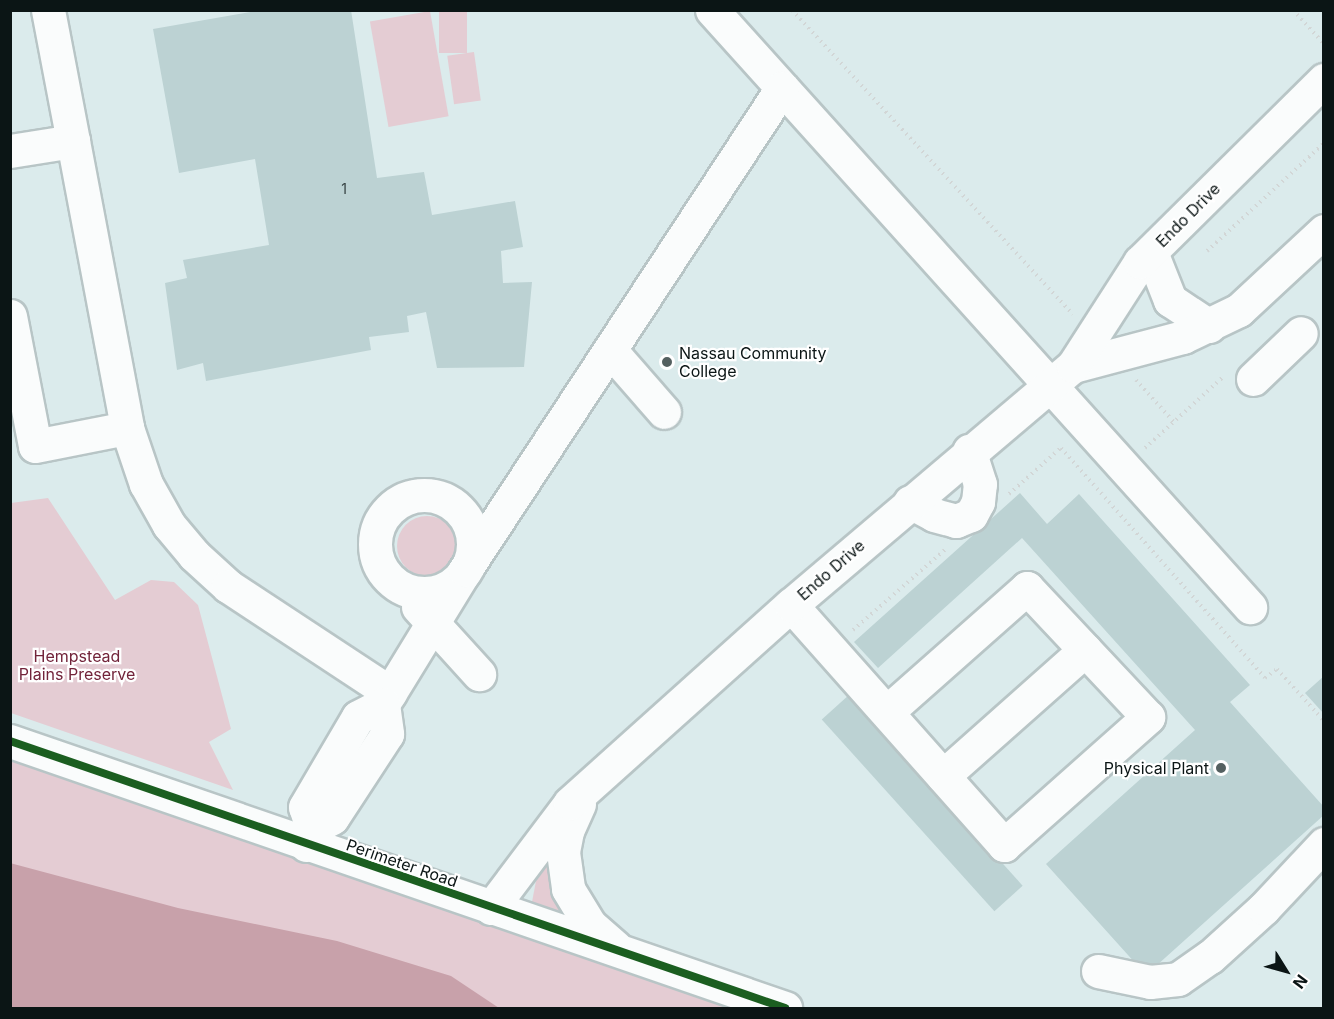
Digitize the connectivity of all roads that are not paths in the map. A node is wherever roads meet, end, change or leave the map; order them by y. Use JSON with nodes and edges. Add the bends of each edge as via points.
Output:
{"nodes":[{"id":1,"x":48,"y":10,"type":"edge"},
{"id":2,"x":712,"y":10,"type":"edge"},
{"id":3,"x":1323,"y":80,"type":"edge"},
{"id":4,"x":782,"y":88,"type":"junction"},
{"id":5,"x":73,"y":141,"type":"junction"},
{"id":6,"x":10,"y":151,"type":"edge"},
{"id":7,"x":1323,"y":231,"type":"edge"},
{"id":8,"x":1151,"y":252,"type":"junction"},
{"id":9,"x":10,"y":316,"type":"edge"},
{"id":10,"x":1209,"y":326,"type":"junction"},
{"id":11,"x":1301,"y":333,"type":"dead end"},
{"id":12,"x":1103,"y":345,"type":"junction"},
{"id":13,"x":610,"y":350,"type":"junction"},
{"id":14,"x":1062,"y":375,"type":"junction"},
{"id":15,"x":1253,"y":379,"type":"road end"},
{"id":16,"x":664,"y":412,"type":"dead end"},
{"id":17,"x":127,"y":428,"type":"junction"},
{"id":18,"x":969,"y":451,"type":"junction"},
{"id":19,"x":910,"y":502,"type":"junction"},
{"id":20,"x":465,"y":570,"type":"junction"},
{"id":21,"x":400,"y":588,"type":"junction"},
{"id":22,"x":791,"y":604,"type":"junction"},
{"id":23,"x":1250,"y":607,"type":"dead end"},
{"id":24,"x":432,"y":623,"type":"junction"},
{"id":25,"x":1085,"y":650,"type":"junction"},
{"id":26,"x":479,"y":674,"type":"dead end"},
{"id":27,"x":387,"y":699,"type":"junction"},
{"id":28,"x":887,"y":712,"type":"junction"},
{"id":29,"x":10,"y":741,"type":"edge"},
{"id":30,"x":943,"y":776,"type":"junction"},
{"id":31,"x":595,"y":780,"type":"junction"},
{"id":32,"x":309,"y":836,"type":"junction"},
{"id":33,"x":1323,"y":844,"type":"edge"},
{"id":34,"x":491,"y":908,"type":"junction"},
{"id":35,"x":619,"y":952,"type":"junction"},
{"id":36,"x":1098,"y":971,"type":"dead end"},
{"id":37,"x":785,"y":1008,"type":"edge"}],
"edges":[{"from":1,"to":5,"type":"street"},
{"from":2,"to":4,"type":"street"},
{"from":3,"to":8,"type":"street","name":"Endo Drive"},
{"from":4,"to":13,"type":"street"},
{"from":4,"to":14,"type":"street"},
{"from":5,"to":6,"type":"street"},
{"from":5,"to":17,"type":"street"},
{"from":7,"to":10,"type":"street","name":"Endo Drive","via":[[1239,310]]},
{"from":8,"to":10,"type":"street","via":[[1170,300]]},
{"from":8,"to":12,"type":"street","name":"Endo Drive","via":[[1140,262]]},
{"from":9,"to":17,"type":"street","via":[[35,446]]},
{"from":10,"to":12,"type":"street","name":"Endo Drive"},
{"from":11,"to":15,"type":"street"},
{"from":12,"to":14,"type":"street","name":"Endo Drive"},
{"from":13,"to":16,"type":"street"},
{"from":13,"to":20,"type":"street"},
{"from":14,"to":18,"type":"street","name":"Endo Drive"},
{"from":14,"to":23,"type":"street","via":[[1124,467]]},
{"from":17,"to":27,"type":"street","via":[[146,484],[169,525],[211,573]]},
{"from":18,"to":19,"type":"street","name":"Endo Drive"},
{"from":18,"to":19,"type":"street","via":[[980,484],[978,502],[971,514],[956,521],[934,516]]},
{"from":19,"to":22,"type":"street","name":"Endo Drive"},
{"from":20,"to":21,"type":"street","via":[[441,591],[424,594]]},
{"from":20,"to":21,"type":"street","via":[[473,541],[463,514],[436,496],[412,497],[390,509],[375,539],[382,571]]},
{"from":20,"to":24,"type":"street"},
{"from":21,"to":24,"type":"street"},
{"from":22,"to":28,"type":"street"},
{"from":22,"to":31,"type":"street","name":"Endo Drive"},
{"from":24,"to":26,"type":"street"},
{"from":24,"to":27,"type":"street"},
{"from":25,"to":28,"type":"street","via":[[1028,588]]},
{"from":25,"to":30,"type":"street"},
{"from":25,"to":30,"type":"street","via":[[1148,717],[1004,845]]},
{"from":27,"to":32,"type":"street","via":[[387,734],[332,818]]},
{"from":28,"to":30,"type":"street"},
{"from":29,"to":32,"type":"street","name":"Perimeter Road"},
{"from":31,"to":34,"type":"street","name":"Endo Drive","via":[[553,821]]},
{"from":31,"to":35,"type":"street","name":"Endo Drive","via":[[567,831],[564,870],[577,907]]},
{"from":32,"to":34,"type":"street","name":"Perimeter Road"},
{"from":33,"to":36,"type":"street","via":[[1256,915],[1210,957],[1178,979],[1150,982]]},
{"from":34,"to":35,"type":"street","name":"Perimeter Road"},
{"from":35,"to":37,"type":"street","name":"Perimeter Road"}]}
